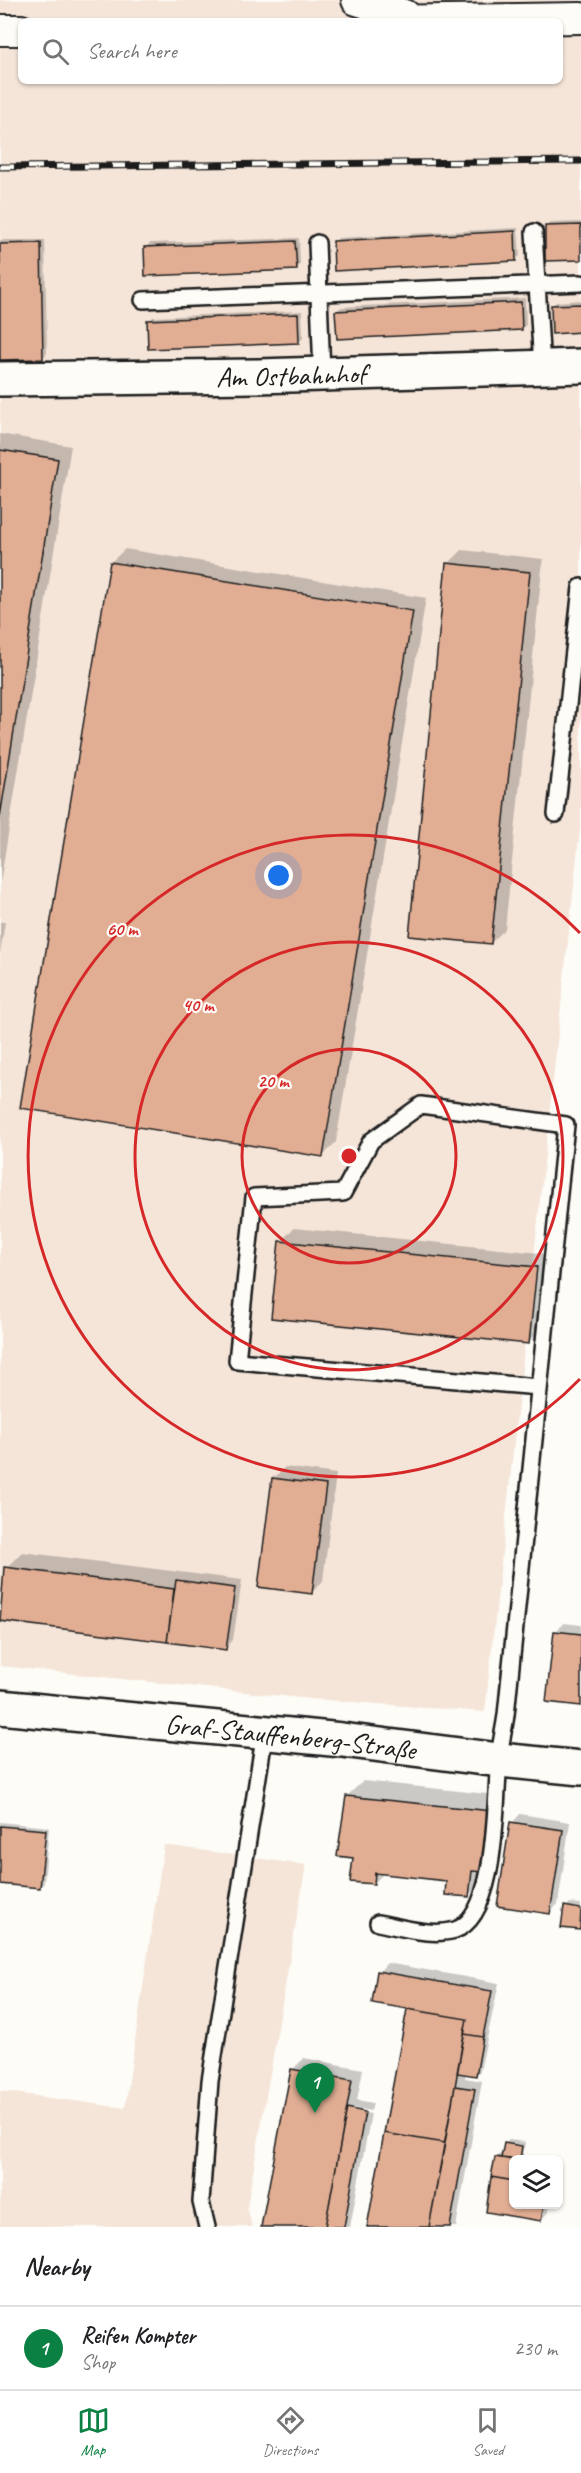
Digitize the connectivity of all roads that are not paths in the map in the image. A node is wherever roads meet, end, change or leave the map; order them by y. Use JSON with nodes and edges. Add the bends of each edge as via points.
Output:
{"nodes":[{"id":1,"x":357,"y":0,"type":"edge"},
{"id":2,"x":484,"y":9,"type":"edge"},
{"id":3,"x":413,"y":18,"type":"edge"},
{"id":4,"x":431,"y":18,"type":"edge"},
{"id":5,"x":581,"y":18,"type":"edge"},
{"id":6,"x":0,"y":30,"type":"edge"},
{"id":7,"x":18,"y":30,"type":"edge"},
{"id":8,"x":534,"y":232,"type":"dead end"},
{"id":9,"x":317,"y":243,"type":"dead end"},
{"id":10,"x":581,"y":283,"type":"edge"},
{"id":11,"x":538,"y":285,"type":"junction"},
{"id":12,"x":319,"y":294,"type":"junction"},
{"id":13,"x":143,"y":300,"type":"dead end"},
{"id":14,"x":581,"y":366,"type":"edge"},
{"id":15,"x":542,"y":368,"type":"junction"},
{"id":16,"x":322,"y":374,"type":"junction"},
{"id":17,"x":0,"y":379,"type":"edge"},
{"id":18,"x":581,"y":587,"type":"edge"},
{"id":19,"x":556,"y":814,"type":"dead end"},
{"id":20,"x":539,"y":1387,"type":"junction"},
{"id":21,"x":0,"y":1707,"type":"edge"},
{"id":22,"x":265,"y":1732,"type":"junction"},
{"id":23,"x":498,"y":1760,"type":"junction"},
{"id":24,"x":581,"y":1768,"type":"edge"},
{"id":25,"x":378,"y":1923,"type":"dead end"},
{"id":26,"x":207,"y":2227,"type":"edge"}],
"edges":[{"from":1,"to":3,"type":"street"},
{"from":2,"to":4,"type":"street"},
{"from":2,"to":5,"type":"street"},
{"from":6,"to":7,"type":"street"},
{"from":8,"to":11,"type":"lane"},
{"from":9,"to":12,"type":"lane"},
{"from":10,"to":11,"type":"lane"},
{"from":11,"to":12,"type":"lane"},
{"from":11,"to":15,"type":"lane"},
{"from":12,"to":13,"type":"lane"},
{"from":12,"to":16,"type":"lane"},
{"from":14,"to":15,"type":"main road","name":"Am Ostbahnhof"},
{"from":15,"to":16,"type":"main road","name":"Am Ostbahnhof"},
{"from":16,"to":17,"type":"main road","name":"Am Ostbahnhof"},
{"from":18,"to":19,"type":"lane"},
{"from":20,"to":20,"type":"lane","via":[[566,1125],[421,1105],[371,1141],[343,1193],[254,1197],[237,1361]]},
{"from":20,"to":23,"type":"lane","via":[[506,1715]]},
{"from":21,"to":22,"type":"main road","name":"Graf-Stauffenberg-Straße"},
{"from":22,"to":23,"type":"main road","name":"Graf-Stauffenberg-Straße"},
{"from":22,"to":26,"type":"lane","via":[[210,2081],[201,2202]]},
{"from":23,"to":24,"type":"main road","name":"Graf-Stauffenberg-Straße"},
{"from":23,"to":25,"type":"lane","via":[[486,1888],[466,1925],[430,1932]]}]}
